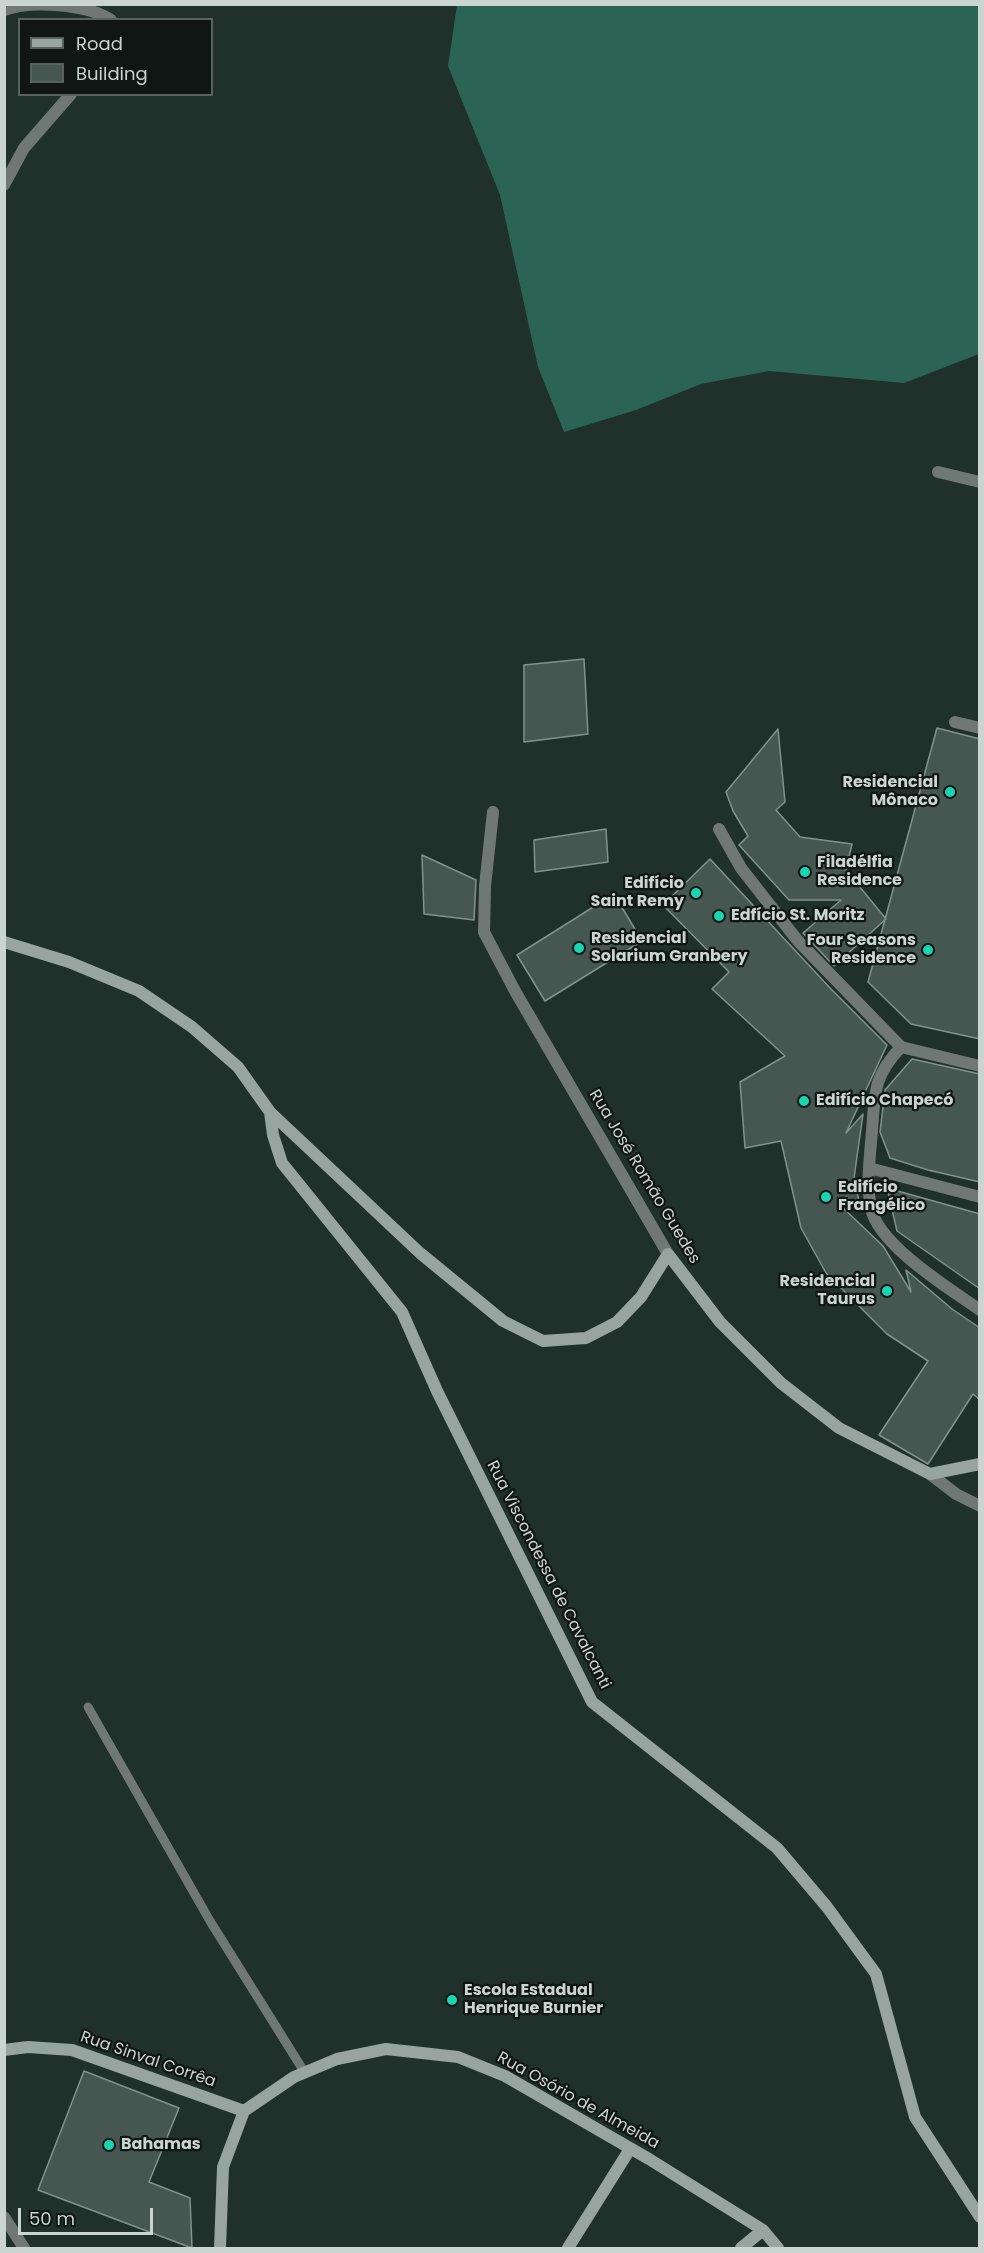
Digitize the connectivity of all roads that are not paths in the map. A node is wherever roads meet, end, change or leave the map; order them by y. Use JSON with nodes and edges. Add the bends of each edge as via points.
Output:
{"nodes":[{"id":1,"x":4,"y":10,"type":"edge"},
{"id":2,"x":108,"y":18,"type":"edge"},
{"id":3,"x":69,"y":96,"type":"edge"},
{"id":4,"x":4,"y":185,"type":"edge"},
{"id":5,"x":938,"y":472,"type":"dead end"},
{"id":6,"x":980,"y":482,"type":"edge"},
{"id":7,"x":955,"y":722,"type":"dead end"},
{"id":8,"x":980,"y":728,"type":"edge"},
{"id":9,"x":493,"y":812,"type":"dead end"},
{"id":10,"x":719,"y":829,"type":"dead end"},
{"id":11,"x":4,"y":942,"type":"edge"},
{"id":12,"x":901,"y":1047,"type":"junction"},
{"id":13,"x":980,"y":1066,"type":"edge"},
{"id":14,"x":270,"y":1112,"type":"junction"},
{"id":15,"x":869,"y":1168,"type":"junction"},
{"id":16,"x":980,"y":1197,"type":"edge"},
{"id":17,"x":668,"y":1254,"type":"junction"},
{"id":18,"x":980,"y":1310,"type":"edge"},
{"id":19,"x":980,"y":1464,"type":"edge"},
{"id":20,"x":930,"y":1474,"type":"junction"},
{"id":21,"x":980,"y":1506,"type":"edge"},
{"id":22,"x":88,"y":1707,"type":"dead end"},
{"id":23,"x":4,"y":2050,"type":"edge"},
{"id":24,"x":305,"y":2073,"type":"junction"},
{"id":25,"x":244,"y":2110,"type":"junction"},
{"id":26,"x":630,"y":2149,"type":"junction"},
{"id":27,"x":4,"y":2217,"type":"edge"},
{"id":28,"x":980,"y":2217,"type":"edge"},
{"id":29,"x":764,"y":2230,"type":"junction"},
{"id":30,"x":24,"y":2248,"type":"edge"},
{"id":31,"x":220,"y":2248,"type":"edge"},
{"id":32,"x":568,"y":2248,"type":"edge"},
{"id":33,"x":741,"y":2248,"type":"edge"},
{"id":34,"x":778,"y":2248,"type":"edge"}],
"edges":[{"from":1,"to":2,"type":"street","via":[[63,6],[100,12]]},
{"from":3,"to":4,"type":"street","via":[[24,148]]},
{"from":5,"to":6,"type":"street"},
{"from":7,"to":8,"type":"street"},
{"from":9,"to":17,"type":"street","name":"Rua José Romão Guedes","via":[[484,932]]},
{"from":10,"to":12,"type":"street","via":[[741,868],[798,941]]},
{"from":11,"to":14,"type":"street","via":[[69,962],[139,991],[192,1027],[238,1067]]},
{"from":12,"to":13,"type":"street"},
{"from":12,"to":15,"type":"street","via":[[887,1062],[876,1084]]},
{"from":14,"to":17,"type":"street","via":[[467,1293],[503,1321],[543,1341],[586,1338],[617,1322],[641,1297]]},
{"from":14,"to":28,"type":"street","name":"Rua Viscondessa de Cavalcanti","via":[[282,1163],[402,1312],[437,1391],[592,1702],[777,1848],[827,1907],[876,1974],[915,2117]]},
{"from":15,"to":16,"type":"street"},
{"from":15,"to":18,"type":"street","via":[[871,1210],[893,1245]]},
{"from":17,"to":20,"type":"street","name":"Rua José Romão Guedes","via":[[720,1322],[781,1383],[839,1428]]},
{"from":19,"to":20,"type":"street"},
{"from":20,"to":21,"type":"street","name":"Rua José Romão Guedes"},
{"from":22,"to":24,"type":"lane","via":[[204,1911]]},
{"from":23,"to":25,"type":"street","name":"Rua Sinval Corrêa","via":[[72,2050]]},
{"from":24,"to":25,"type":"street","name":"Rua Osório de Almeida"},
{"from":24,"to":26,"type":"street","name":"Rua Osório de Almeida","via":[[337,2059],[386,2049],[458,2057],[505,2076]]},
{"from":25,"to":31,"type":"street","via":[[223,2167]]},
{"from":26,"to":29,"type":"street","name":"Rua Osório de Almeida"},
{"from":26,"to":32,"type":"street"},
{"from":27,"to":30,"type":"street"},
{"from":29,"to":33,"type":"street"},
{"from":29,"to":34,"type":"street","name":"Rua Osório de Almeida"}]}
